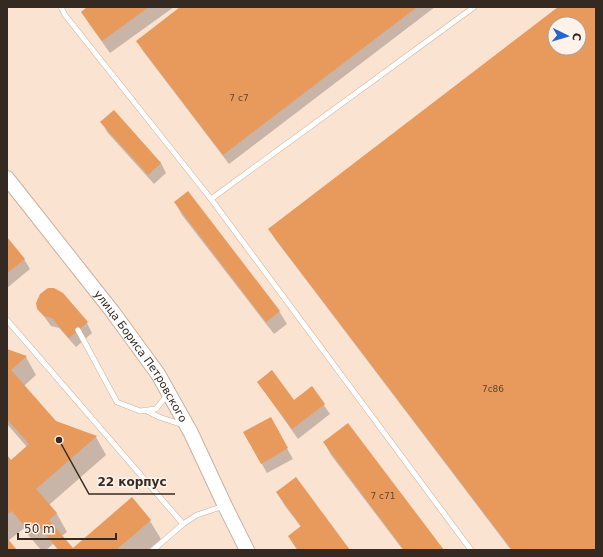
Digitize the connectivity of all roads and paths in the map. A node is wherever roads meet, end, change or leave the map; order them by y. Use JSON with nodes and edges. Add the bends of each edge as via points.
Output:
{"nodes":[{"id":1,"x":60,"y":7,"type":"edge"},
{"id":2,"x":474,"y":7,"type":"edge"},
{"id":3,"x":7,"y":178,"type":"edge"},
{"id":4,"x":211,"y":199,"type":"junction"},
{"id":5,"x":7,"y":320,"type":"edge"},
{"id":6,"x":78,"y":330,"type":"dead end"},
{"id":7,"x":169,"y":392,"type":"junction"},
{"id":8,"x":146,"y":410,"type":"junction"},
{"id":9,"x":188,"y":427,"type":"junction"},
{"id":10,"x":225,"y":506,"type":"junction"},
{"id":11,"x":183,"y":524,"type":"junction"},
{"id":12,"x":153,"y":550,"type":"edge"},
{"id":13,"x":247,"y":550,"type":"edge"},
{"id":14,"x":471,"y":550,"type":"edge"}],
"edges":[{"from":1,"to":4,"type":"lane"},
{"from":2,"to":4,"type":"lane"},
{"from":3,"to":7,"type":"street","name":"улица Бориса Петровского","via":[[112,311]]},
{"from":4,"to":14,"type":"lane"},
{"from":5,"to":11,"type":"lane"},
{"from":6,"to":8,"type":"lane","via":[[117,402],[140,411]]},
{"from":7,"to":8,"type":"lane","via":[[156,409]]},
{"from":7,"to":9,"type":"street","name":"улица Бориса Петровского"},
{"from":8,"to":9,"type":"lane"},
{"from":9,"to":10,"type":"street","name":"улица Бориса Петровского"},
{"from":10,"to":11,"type":"lane","via":[[197,515]]},
{"from":10,"to":13,"type":"street","name":"улица Бориса Петровского"},
{"from":11,"to":12,"type":"lane"}]}
